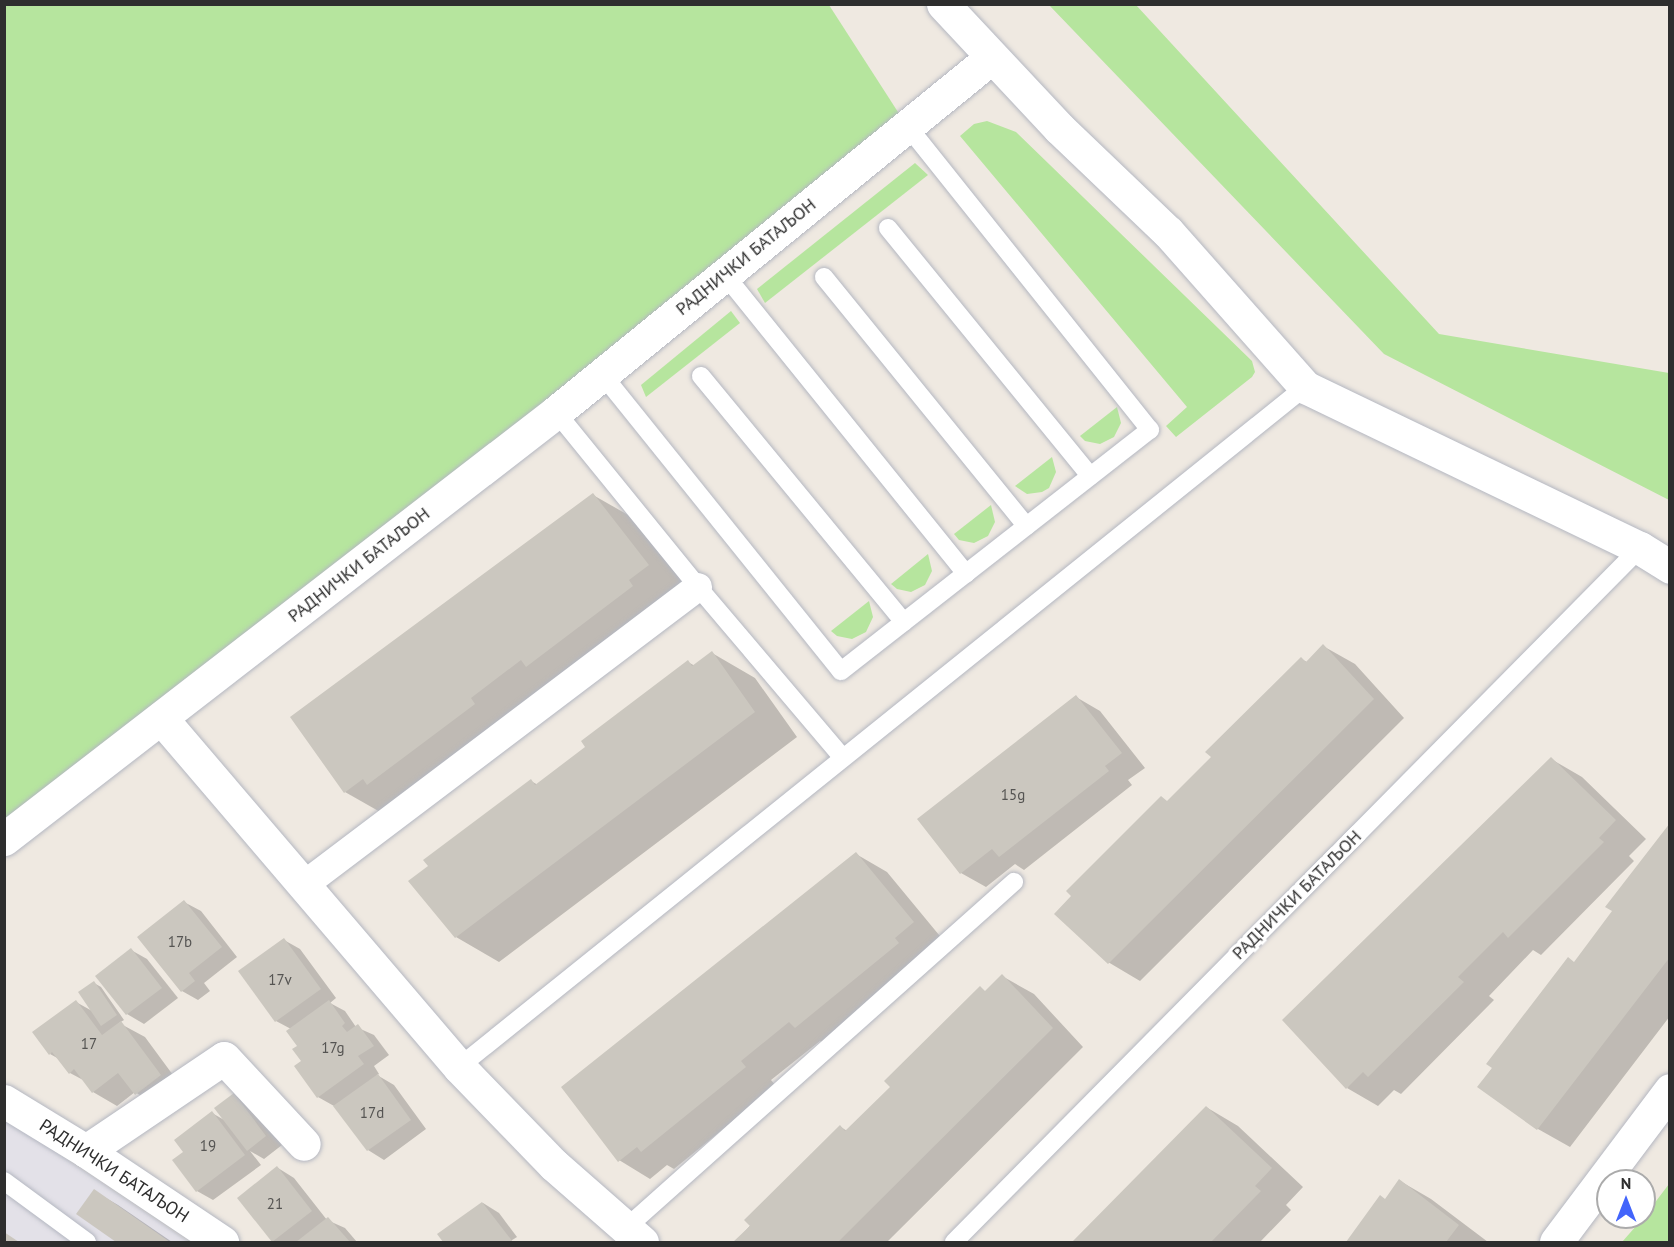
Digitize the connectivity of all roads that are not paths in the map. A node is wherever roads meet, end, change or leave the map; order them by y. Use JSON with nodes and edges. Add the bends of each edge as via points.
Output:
{"nodes":[{"id":1,"x":943,"y":4,"type":"edge"},
{"id":2,"x":992,"y":57,"type":"junction"},
{"id":3,"x":907,"y":126,"type":"junction"},
{"id":4,"x":888,"y":228,"type":"dead end"},
{"id":5,"x":724,"y":274,"type":"junction"},
{"id":6,"x":824,"y":277,"type":"dead end"},
{"id":7,"x":602,"y":374,"type":"junction"},
{"id":8,"x":701,"y":376,"type":"dead end"},
{"id":9,"x":1305,"y":387,"type":"junction"},
{"id":10,"x":556,"y":411,"type":"junction"},
{"id":11,"x":1090,"y":476,"type":"junction"},
{"id":12,"x":1026,"y":526,"type":"junction"},
{"id":13,"x":1640,"y":549,"type":"junction"},
{"id":14,"x":1670,"y":567,"type":"edge"},
{"id":15,"x":966,"y":574,"type":"junction"},
{"id":16,"x":698,"y":587,"type":"junction"},
{"id":17,"x":904,"y":622,"type":"junction"},
{"id":18,"x":161,"y":718,"type":"junction"},
{"id":19,"x":843,"y":758,"type":"junction"},
{"id":20,"x":4,"y":839,"type":"edge"},
{"id":21,"x":1014,"y":882,"type":"dead end"},
{"id":22,"x":304,"y":885,"type":"junction"},
{"id":23,"x":459,"y":1067,"type":"junction"},
{"id":24,"x":1670,"y":1090,"type":"edge"},
{"id":25,"x":4,"y":1101,"type":"edge"},
{"id":26,"x":304,"y":1144,"type":"dead end"},
{"id":27,"x":86,"y":1151,"type":"junction"},
{"id":28,"x":4,"y":1181,"type":"edge"},
{"id":29,"x":634,"y":1235,"type":"edge"},
{"id":30,"x":87,"y":1242,"type":"edge"},
{"id":31,"x":222,"y":1242,"type":"edge"},
{"id":32,"x":954,"y":1242,"type":"edge"},
{"id":33,"x":1556,"y":1242,"type":"edge"}],
"edges":[{"from":1,"to":2,"type":"street"},
{"from":2,"to":3,"type":"street","name":"РАДНИЧКИ БАТАЉОН"},
{"from":2,"to":9,"type":"street","via":[[1059,128],[1168,232]]},
{"from":3,"to":5,"type":"street","name":"РАДНИЧКИ БАТАЉОН"},
{"from":3,"to":11,"type":"lane","via":[[1150,430]]},
{"from":4,"to":11,"type":"lane"},
{"from":5,"to":7,"type":"street","name":"РАДНИЧКИ БАТАЉОН"},
{"from":5,"to":15,"type":"lane"},
{"from":6,"to":12,"type":"lane"},
{"from":7,"to":10,"type":"street","name":"РАДНИЧКИ БАТАЉОН"},
{"from":7,"to":17,"type":"lane","via":[[841,671]]},
{"from":8,"to":17,"type":"lane"},
{"from":9,"to":13,"type":"street"},
{"from":9,"to":19,"type":"lane"},
{"from":10,"to":16,"type":"lane"},
{"from":10,"to":18,"type":"street","name":"РАДНИЧКИ БАТАЉОН"},
{"from":11,"to":12,"type":"lane"},
{"from":12,"to":15,"type":"lane"},
{"from":13,"to":14,"type":"street"},
{"from":13,"to":32,"type":"lane","name":"РАДНИЧКИ БАТАЉОН"},
{"from":15,"to":17,"type":"lane"},
{"from":16,"to":19,"type":"lane"},
{"from":16,"to":22,"type":"street"},
{"from":18,"to":20,"type":"street","name":"РАДНИЧКИ БАТАЉОН"},
{"from":18,"to":22,"type":"street"},
{"from":19,"to":23,"type":"lane"},
{"from":21,"to":29,"type":"lane"},
{"from":22,"to":23,"type":"street"},
{"from":23,"to":29,"type":"street","via":[[554,1165]]},
{"from":24,"to":33,"type":"street"},
{"from":25,"to":27,"type":"street","name":"РАДНИЧКИ БАТАЉОН"},
{"from":26,"to":27,"type":"street","via":[[224,1058]]},
{"from":27,"to":31,"type":"street","name":"РАДНИЧКИ БАТАЉОН"},
{"from":28,"to":30,"type":"lane"}]}
